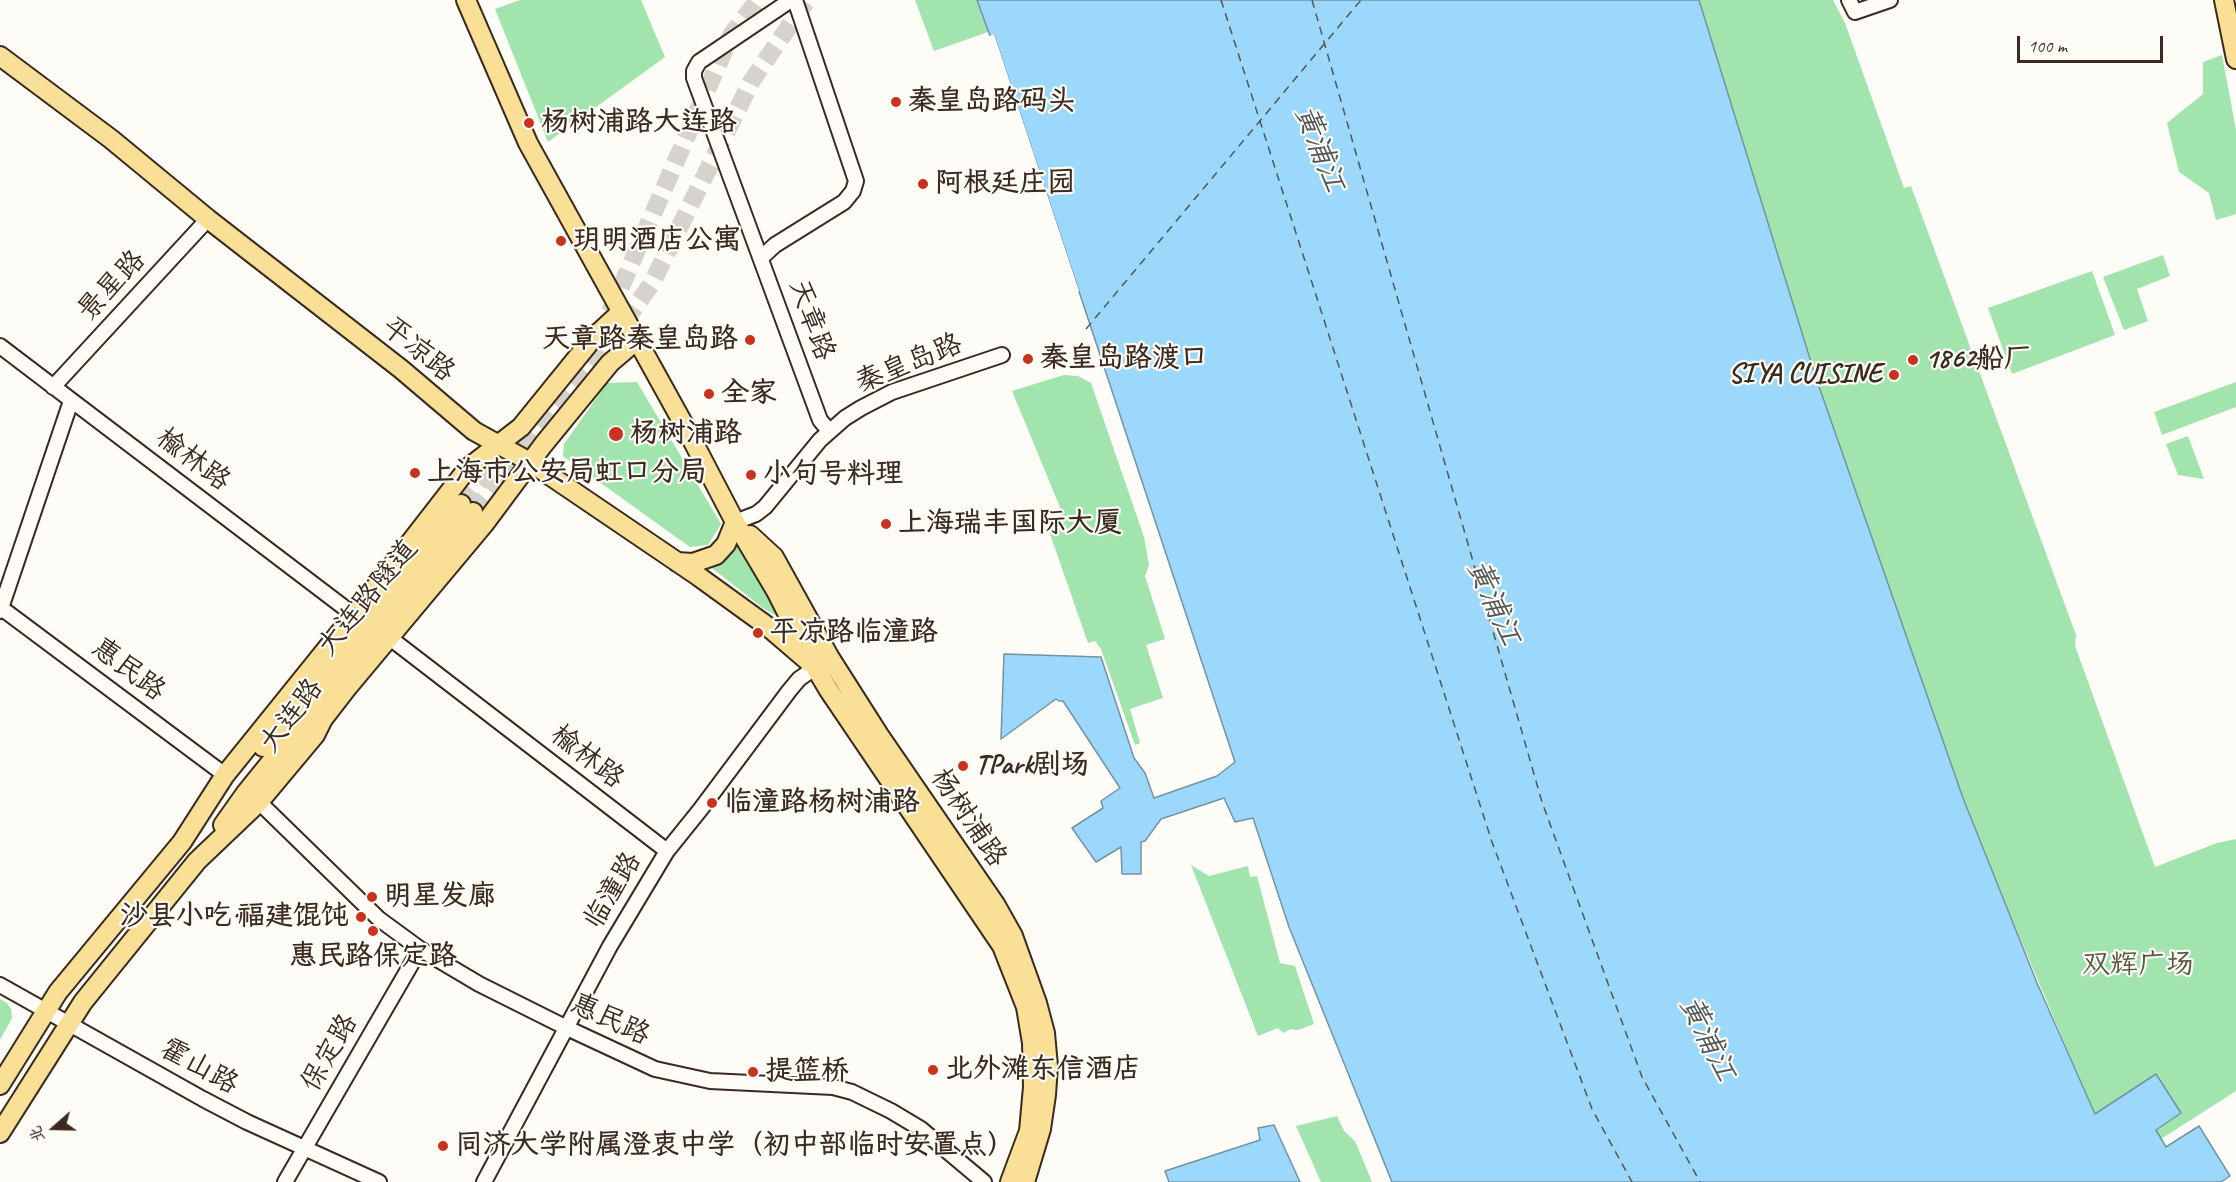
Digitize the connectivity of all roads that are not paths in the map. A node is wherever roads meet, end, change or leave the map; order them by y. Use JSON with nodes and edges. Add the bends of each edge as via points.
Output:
{"nodes":[{"id":1,"x":466,"y":0,"type":"edge"},
{"id":2,"x":793,"y":0,"type":"edge"},
{"id":3,"x":1890,"y":0,"type":"edge"},
{"id":4,"x":2224,"y":0,"type":"edge"},
{"id":5,"x":1852,"y":6,"type":"edge"},
{"id":6,"x":0,"y":56,"type":"edge"},
{"id":7,"x":2236,"y":59,"type":"edge"},
{"id":8,"x":208,"y":219,"type":"junction"},
{"id":9,"x":761,"y":258,"type":"junction"},
{"id":10,"x":620,"y":313,"type":"junction"},
{"id":11,"x":637,"y":340,"type":"junction"},
{"id":12,"x":0,"y":346,"type":"edge"},
{"id":13,"x":1002,"y":356,"type":"dead end"},
{"id":14,"x":53,"y":387,"type":"junction"},
{"id":15,"x":71,"y":401,"type":"junction"},
{"id":16,"x":829,"y":431,"type":"junction"},
{"id":17,"x":499,"y":445,"type":"junction"},
{"id":18,"x":530,"y":462,"type":"junction"},
{"id":19,"x":735,"y":522,"type":"junction"},
{"id":20,"x":677,"y":562,"type":"junction"},
{"id":21,"x":1,"y":609,"type":"edge"},
{"id":22,"x":354,"y":615,"type":"junction"},
{"id":23,"x":390,"y":638,"type":"junction"},
{"id":24,"x":823,"y":663,"type":"junction"},
{"id":25,"x":225,"y":774,"type":"junction"},
{"id":26,"x":259,"y":802,"type":"junction"},
{"id":27,"x":182,"y":842,"type":"junction"},
{"id":28,"x":667,"y":851,"type":"junction"},
{"id":29,"x":197,"y":861,"type":"junction"},
{"id":30,"x":420,"y":950,"type":"junction"},
{"id":31,"x":0,"y":985,"type":"edge"},
{"id":32,"x":45,"y":1010,"type":"junction"},
{"id":33,"x":68,"y":1023,"type":"junction"},
{"id":34,"x":567,"y":1028,"type":"junction"},
{"id":35,"x":0,"y":1085,"type":"edge"},
{"id":36,"x":0,"y":1132,"type":"edge"},
{"id":37,"x":305,"y":1148,"type":"junction"},
{"id":38,"x":285,"y":1182,"type":"edge"},
{"id":39,"x":379,"y":1182,"type":"edge"},
{"id":40,"x":484,"y":1182,"type":"edge"},
{"id":41,"x":984,"y":1182,"type":"edge"},
{"id":42,"x":1010,"y":1182,"type":"edge"},
{"id":43,"x":1025,"y":1182,"type":"edge"}],
"edges":[{"from":1,"to":10,"type":"main road","name":"杨树浦路","via":[[528,144]]},
{"from":2,"to":9,"type":"street","via":[[856,181],[852,194],[843,202],[775,244]]},
{"from":2,"to":9,"type":"street","name":"天章路","via":[[707,57],[694,71]]},
{"from":3,"to":5,"type":"street"},
{"from":4,"to":7,"type":"main road"},
{"from":6,"to":8,"type":"main road","name":"平凉路","via":[[111,139]]},
{"from":8,"to":14,"type":"street","name":"景星路"},
{"from":8,"to":17,"type":"main road","name":"平凉路","via":[[474,431]]},
{"from":9,"to":16,"type":"street","name":"天章路","via":[[820,420]]},
{"from":10,"to":11,"type":"main road","name":"杨树浦路"},
{"from":10,"to":17,"type":"main road","name":"大连路","via":[[594,337],[521,426]]},
{"from":11,"to":18,"type":"main road","name":"大连路","via":[[610,363]]},
{"from":11,"to":19,"type":"main road","name":"杨树浦路"},
{"from":12,"to":14,"type":"street","name":"榆林路"},
{"from":13,"to":16,"type":"street","name":"秦皇岛路","via":[[892,392]]},
{"from":14,"to":15,"type":"street","name":"榆林路"},
{"from":15,"to":21,"type":"street"},
{"from":15,"to":22,"type":"street","name":"榆林路"},
{"from":16,"to":19,"type":"street","name":"秦皇岛路","via":[[765,507]]},
{"from":17,"to":18,"type":"main road","name":"平凉路"},
{"from":17,"to":22,"type":"main road","name":"大连路","via":[[468,468]]},
{"from":18,"to":20,"type":"main road","name":"平凉路"},
{"from":18,"to":23,"type":"main road","name":"大连路"},
{"from":19,"to":20,"type":"main road","via":[[726,544],[716,555],[693,563]]},
{"from":19,"to":24,"type":"main road","name":"杨树浦路","via":[[774,557]]},
{"from":20,"to":24,"type":"main road","name":"平凉路"},
{"from":21,"to":25,"type":"street","name":"惠民路"},
{"from":22,"to":25,"type":"main road","name":"大连路"},
{"from":23,"to":26,"type":"main road","name":"大连路"},
{"from":23,"to":28,"type":"street","name":"榆林路"},
{"from":24,"to":28,"type":"street","name":"临潼路","via":[[789,691]]},
{"from":24,"to":42,"type":"main road","name":"杨树浦路","via":[[828,689],[976,905],[1015,975],[1032,1043],[1033,1087],[1029,1131]]},
{"from":24,"to":43,"type":"main road","name":"杨树浦路","via":[[879,735],[994,904],[1028,973],[1045,1033],[1048,1066],[1041,1129]]},
{"from":25,"to":27,"type":"main road","name":"大连路"},
{"from":26,"to":29,"type":"main road","name":"大连路"},
{"from":26,"to":30,"type":"street","name":"惠民路","via":[[378,919]]},
{"from":27,"to":29,"type":"main road","name":"大连路隧道","via":[[467,508]]},
{"from":27,"to":32,"type":"main road","name":"大连路"},
{"from":28,"to":34,"type":"street","name":"临潼路","via":[[615,936]]},
{"from":29,"to":33,"type":"main road","name":"大连路"},
{"from":30,"to":34,"type":"street","name":"惠民路"},
{"from":30,"to":37,"type":"street","name":"保定路"},
{"from":31,"to":32,"type":"street","name":"霍山路"},
{"from":32,"to":33,"type":"street","name":"霍山路"},
{"from":32,"to":35,"type":"main road","name":"大连路"},
{"from":33,"to":36,"type":"main road","name":"大连路"},
{"from":33,"to":37,"type":"street","name":"霍山路","via":[[203,1099]]},
{"from":34,"to":40,"type":"street","name":"临潼路"},
{"from":34,"to":41,"type":"street","name":"惠民路","via":[[655,1069],[679,1075],[710,1081],[833,1086],[852,1092],[921,1130]]},
{"from":37,"to":38,"type":"street","name":"保定路"},
{"from":37,"to":39,"type":"street","name":"霍山路"}]}
